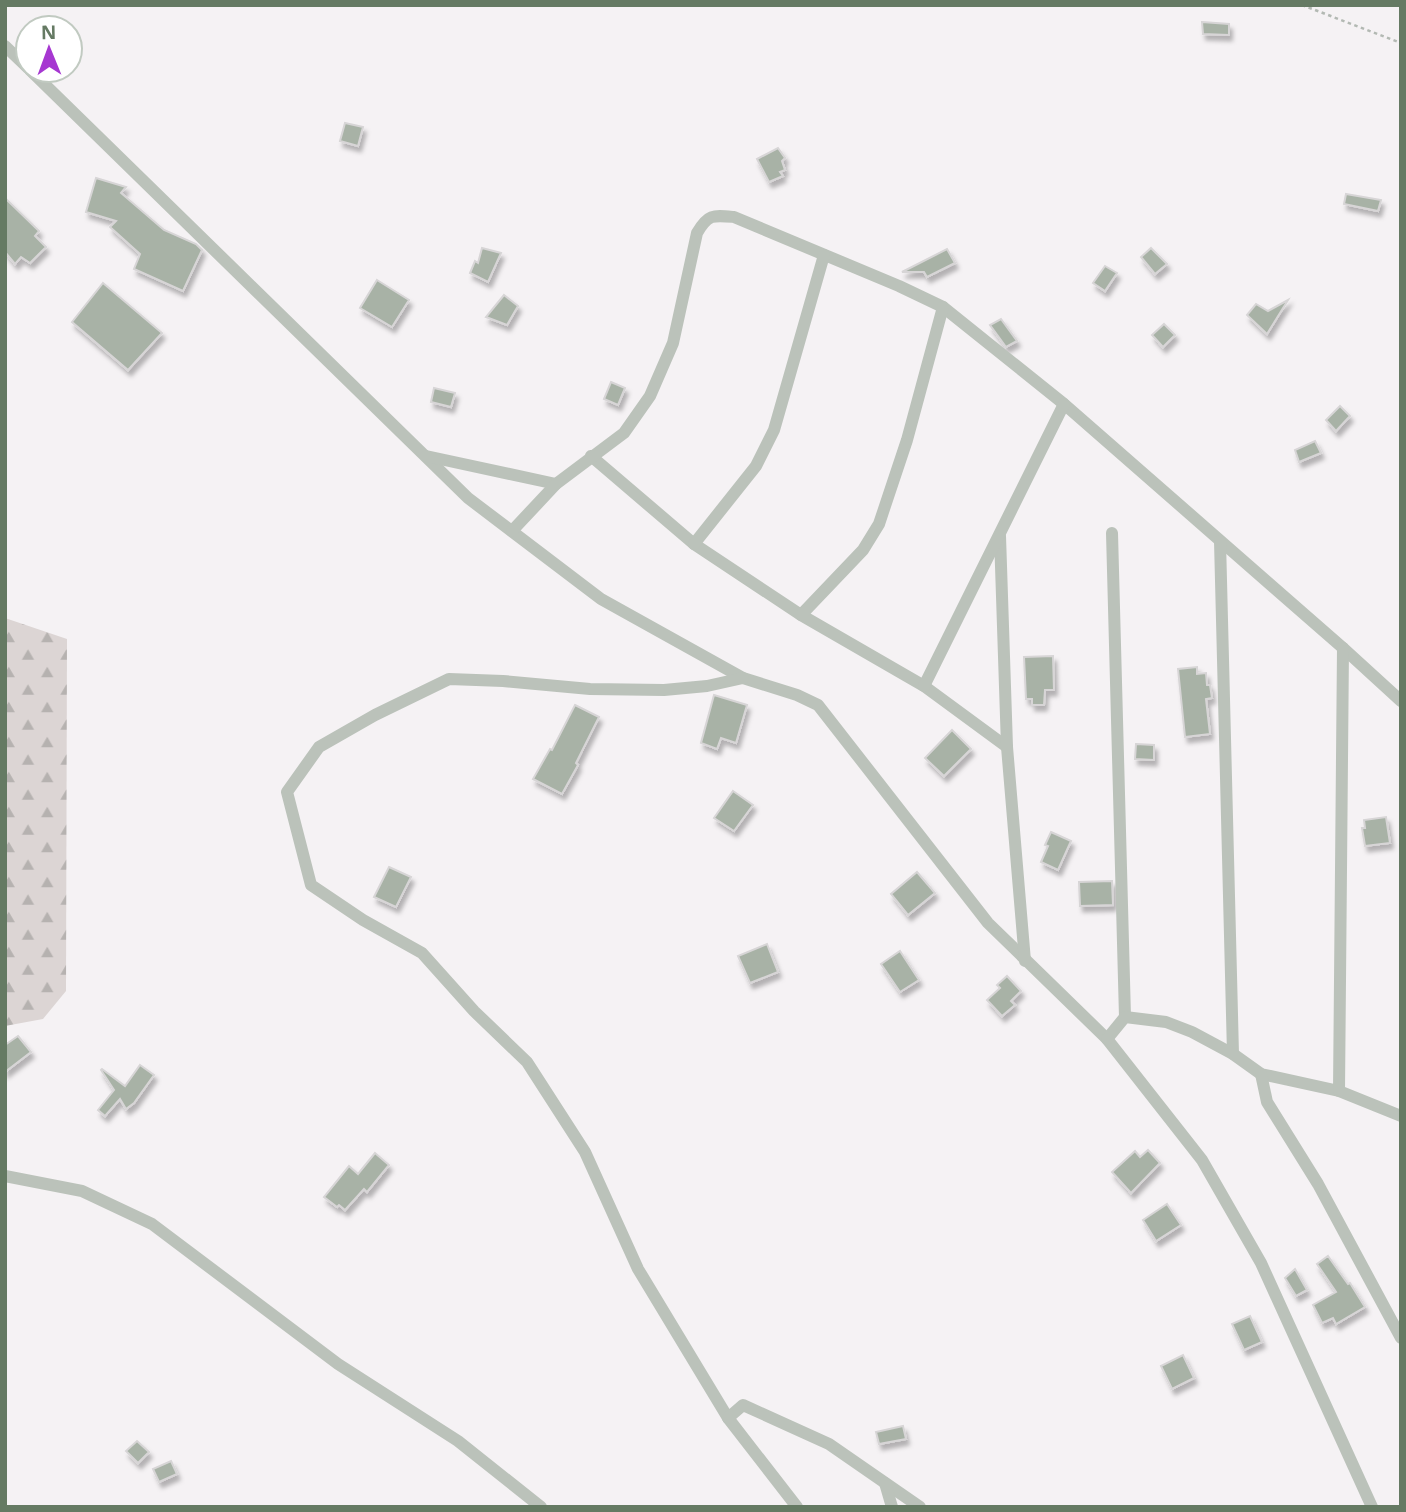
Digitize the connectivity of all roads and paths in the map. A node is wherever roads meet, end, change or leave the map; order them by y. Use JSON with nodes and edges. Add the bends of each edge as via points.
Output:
{"nodes":[{"id":1,"x":1302,"y":5,"type":"edge"},
{"id":2,"x":1401,"y":43,"type":"edge"},
{"id":3,"x":44,"y":84,"type":"edge"},
{"id":4,"x":824,"y":255,"type":"junction"},
{"id":5,"x":943,"y":307,"type":"junction"},
{"id":6,"x":1064,"y":404,"type":"junction"},
{"id":7,"x":426,"y":456,"type":"junction"},
{"id":8,"x":592,"y":456,"type":"junction"},
{"id":9,"x":556,"y":484,"type":"junction"},
{"id":10,"x":512,"y":531,"type":"junction"},
{"id":11,"x":1112,"y":533,"type":"dead end"},
{"id":12,"x":1000,"y":536,"type":"junction"},
{"id":13,"x":1220,"y":541,"type":"junction"},
{"id":14,"x":694,"y":544,"type":"junction"},
{"id":15,"x":801,"y":615,"type":"junction"},
{"id":16,"x":1343,"y":648,"type":"junction"},
{"id":17,"x":743,"y":678,"type":"junction"},
{"id":18,"x":924,"y":687,"type":"junction"},
{"id":19,"x":1401,"y":701,"type":"edge"},
{"id":20,"x":1007,"y":747,"type":"junction"},
{"id":21,"x":1025,"y":961,"type":"junction"},
{"id":22,"x":1125,"y":1017,"type":"junction"},
{"id":23,"x":1107,"y":1038,"type":"junction"},
{"id":24,"x":1233,"y":1054,"type":"junction"},
{"id":25,"x":1261,"y":1074,"type":"junction"},
{"id":26,"x":1339,"y":1091,"type":"junction"},
{"id":27,"x":1401,"y":1116,"type":"edge"},
{"id":28,"x":5,"y":1176,"type":"edge"},
{"id":29,"x":1401,"y":1338,"type":"edge"},
{"id":30,"x":728,"y":1418,"type":"junction"},
{"id":31,"x":886,"y":1483,"type":"junction"},
{"id":32,"x":541,"y":1507,"type":"edge"},
{"id":33,"x":797,"y":1507,"type":"edge"},
{"id":34,"x":892,"y":1507,"type":"edge"},
{"id":35,"x":920,"y":1507,"type":"edge"},
{"id":36,"x":1372,"y":1507,"type":"edge"}],
"edges":[{"from":1,"to":2,"type":"path"},
{"from":3,"to":7,"type":"street"},
{"from":4,"to":5,"type":"street"},
{"from":4,"to":8,"type":"street","via":[[734,217],[714,215],[704,220],[697,233],[673,343],[650,396],[624,433]]},
{"from":4,"to":14,"type":"street","via":[[774,430],[755,466]]},
{"from":5,"to":6,"type":"street"},
{"from":5,"to":15,"type":"street","via":[[879,524],[863,550]]},
{"from":6,"to":12,"type":"street"},
{"from":6,"to":13,"type":"street"},
{"from":7,"to":9,"type":"street"},
{"from":7,"to":10,"type":"street","via":[[468,498]]},
{"from":8,"to":9,"type":"street"},
{"from":8,"to":14,"type":"street"},
{"from":9,"to":10,"type":"street"},
{"from":10,"to":17,"type":"street","via":[[601,599]]},
{"from":11,"to":22,"type":"street"},
{"from":12,"to":18,"type":"street"},
{"from":12,"to":20,"type":"street"},
{"from":13,"to":16,"type":"street"},
{"from":13,"to":24,"type":"street"},
{"from":14,"to":15,"type":"street"},
{"from":15,"to":18,"type":"street"},
{"from":16,"to":19,"type":"street"},
{"from":16,"to":26,"type":"street"},
{"from":17,"to":21,"type":"street","via":[[818,705],[988,923]]},
{"from":17,"to":30,"type":"street","via":[[664,690],[449,679],[319,747],[287,792],[312,885],[422,953],[527,1062],[585,1152],[638,1269]]},
{"from":18,"to":20,"type":"street"},
{"from":20,"to":21,"type":"street"},
{"from":21,"to":23,"type":"street"},
{"from":22,"to":23,"type":"street"},
{"from":22,"to":24,"type":"street","via":[[1166,1022]]},
{"from":23,"to":36,"type":"street","via":[[1202,1160],[1254,1252]]},
{"from":24,"to":25,"type":"street"},
{"from":25,"to":26,"type":"street"},
{"from":25,"to":29,"type":"street","via":[[1267,1102],[1318,1184]]},
{"from":26,"to":27,"type":"street"},
{"from":28,"to":32,"type":"street","via":[[82,1191],[152,1224],[338,1364],[458,1441]]},
{"from":30,"to":31,"type":"street","via":[[743,1405],[829,1444]]},
{"from":30,"to":33,"type":"street"},
{"from":31,"to":34,"type":"street"},
{"from":31,"to":35,"type":"street"}]}
